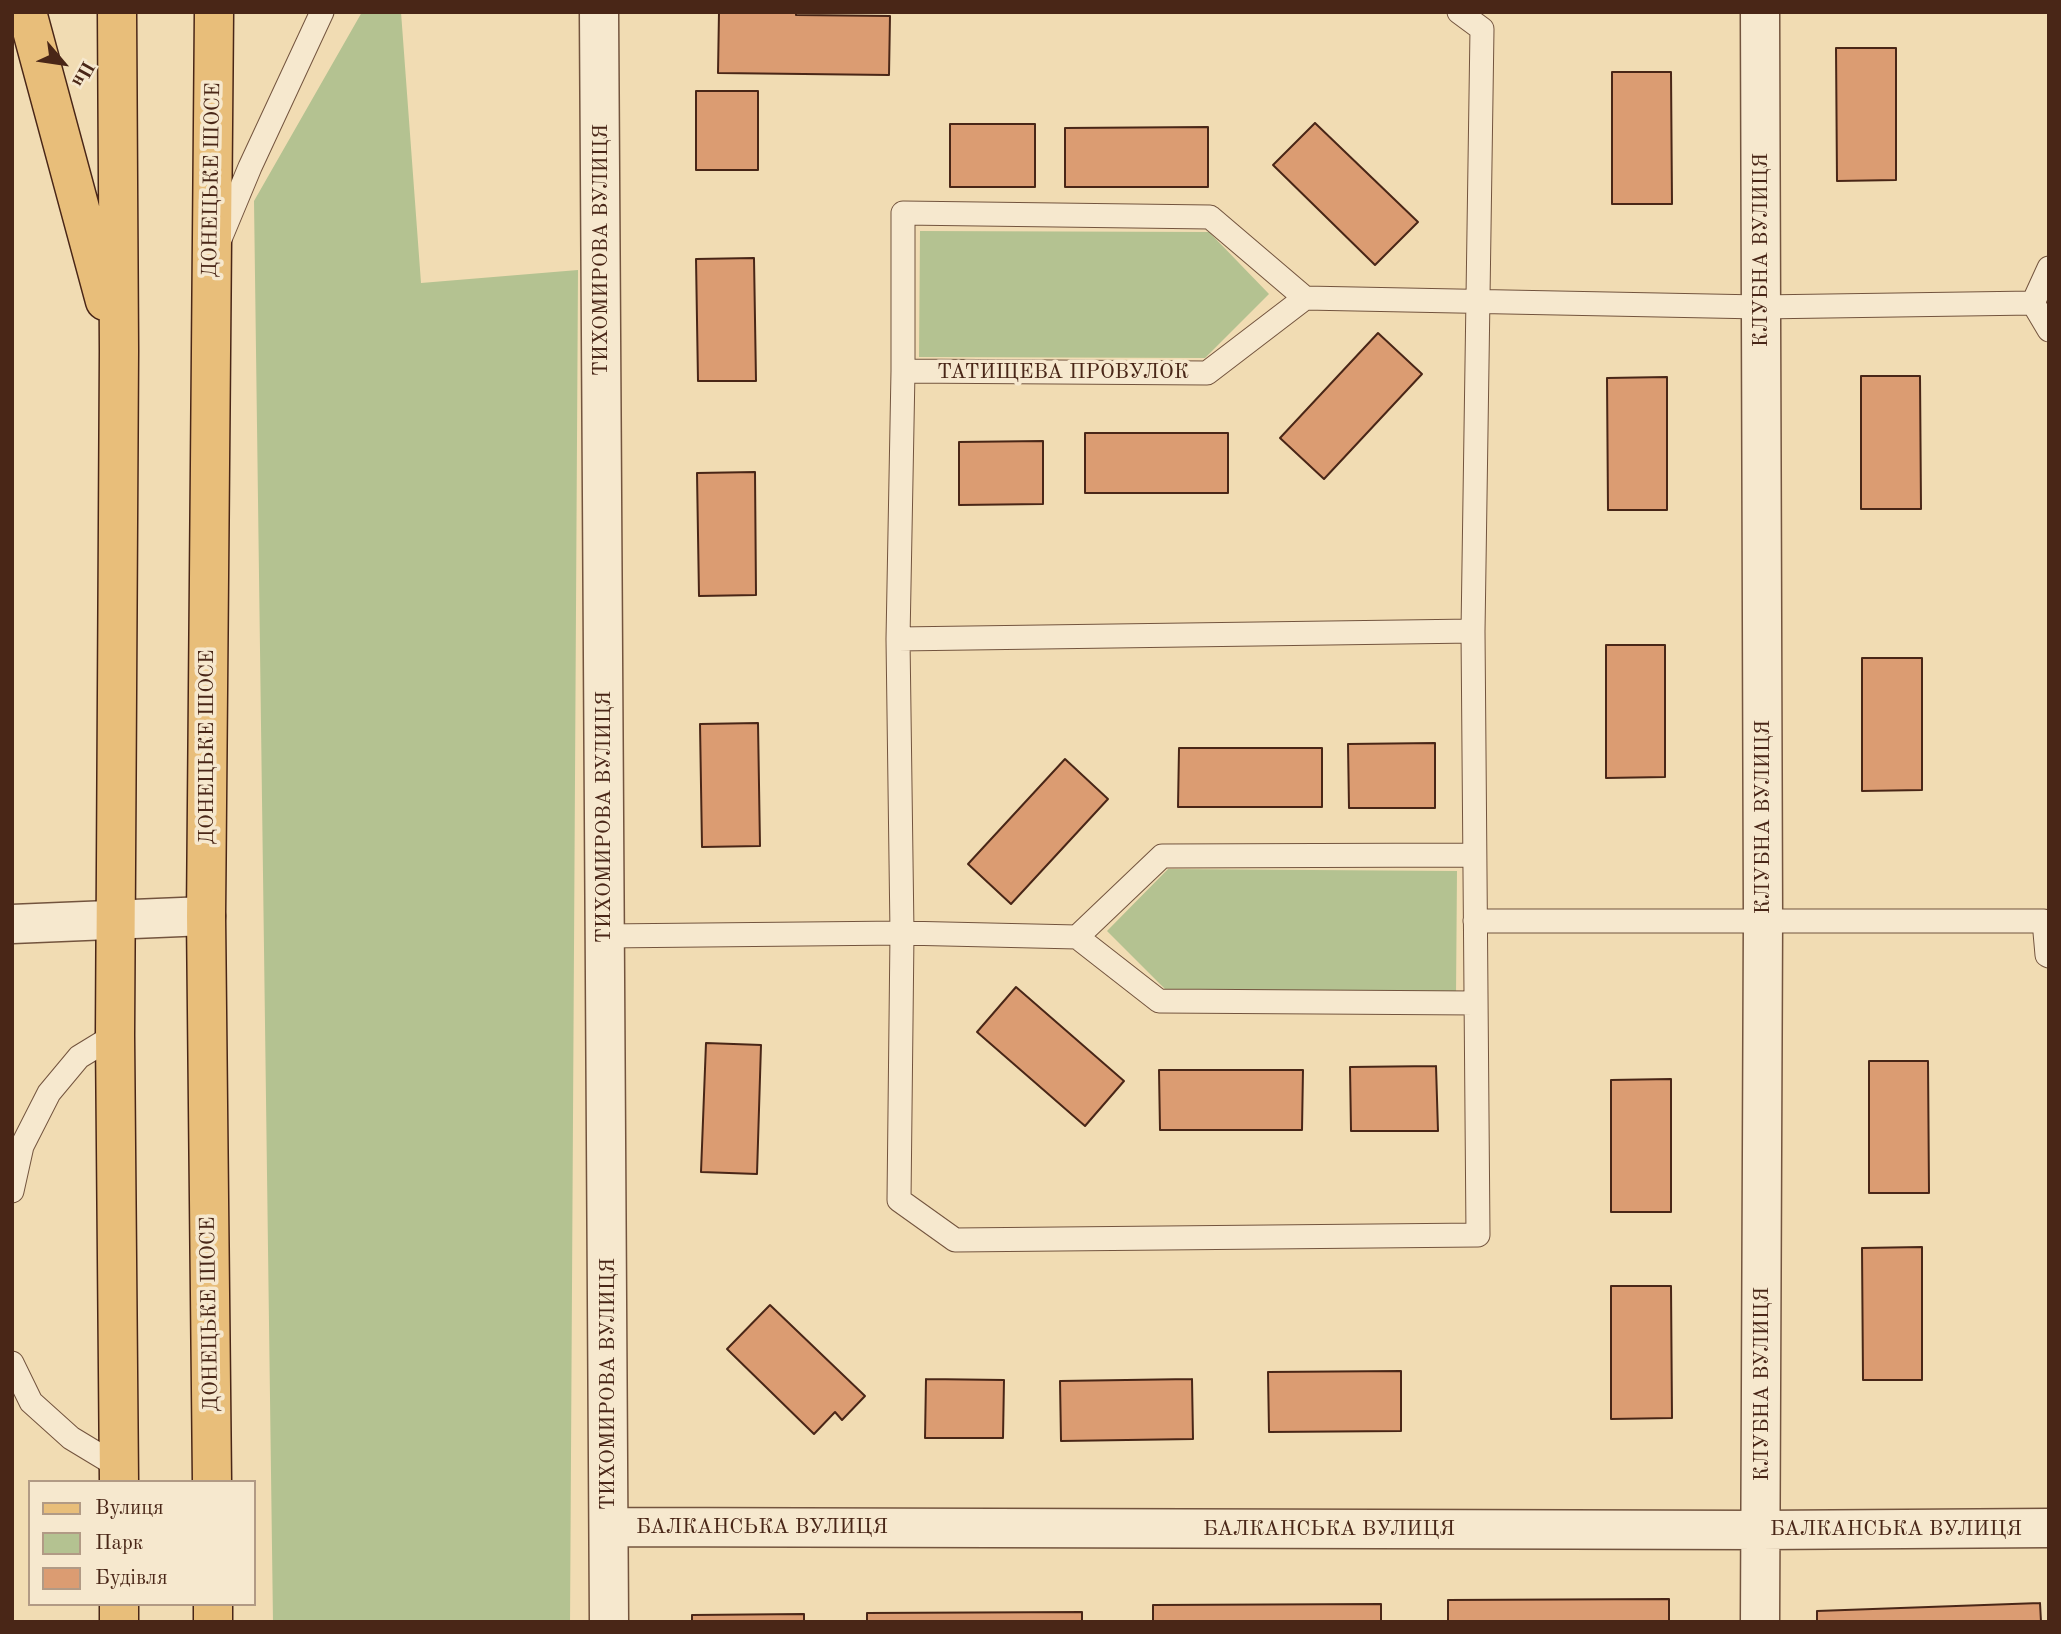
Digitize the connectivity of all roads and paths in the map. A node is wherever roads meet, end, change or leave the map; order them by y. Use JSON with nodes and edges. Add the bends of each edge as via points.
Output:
{"nodes":[{"id":1,"x":27,"y":12,"type":"edge"},
{"id":2,"x":117,"y":12,"type":"edge"},
{"id":3,"x":214,"y":12,"type":"edge"},
{"id":4,"x":322,"y":12,"type":"edge"},
{"id":5,"x":599,"y":12,"type":"edge"},
{"id":6,"x":1459,"y":12,"type":"edge"},
{"id":7,"x":1760,"y":12,"type":"edge"},
{"id":8,"x":211,"y":261,"type":"junction"},
{"id":9,"x":2049,"y":268,"type":"edge"},
{"id":10,"x":1305,"y":298,"type":"junction"},
{"id":11,"x":1478,"y":301,"type":"junction"},
{"id":12,"x":2033,"y":303,"type":"junction"},
{"id":13,"x":1760,"y":307,"type":"junction"},
{"id":14,"x":2049,"y":330,"type":"edge"},
{"id":15,"x":119,"y":351,"type":"junction"},
{"id":16,"x":903,"y":370,"type":"junction"},
{"id":17,"x":1473,"y":631,"type":"junction"},
{"id":18,"x":898,"y":639,"type":"junction"},
{"id":19,"x":1474,"y":855,"type":"junction"},
{"id":20,"x":206,"y":916,"type":"junction"},
{"id":21,"x":2046,"y":916,"type":"edge"},
{"id":22,"x":1763,"y":919,"type":"junction"},
{"id":23,"x":116,"y":921,"type":"junction"},
{"id":24,"x":1475,"y":921,"type":"junction"},
{"id":25,"x":12,"y":924,"type":"edge"},
{"id":26,"x":902,"y":933,"type":"junction"},
{"id":27,"x":605,"y":936,"type":"junction"},
{"id":28,"x":1077,"y":937,"type":"junction"},
{"id":29,"x":2049,"y":956,"type":"edge"},
{"id":30,"x":1476,"y":1003,"type":"junction"},
{"id":31,"x":115,"y":1035,"type":"junction"},
{"id":32,"x":12,"y":1191,"type":"edge"},
{"id":33,"x":12,"y":1363,"type":"edge"},
{"id":34,"x":119,"y":1474,"type":"edge"},
{"id":35,"x":212,"y":1480,"type":"edge"},
{"id":36,"x":609,"y":1527,"type":"junction"},
{"id":37,"x":2049,"y":1528,"type":"edge"},
{"id":38,"x":1761,"y":1530,"type":"junction"},
{"id":39,"x":609,"y":1622,"type":"edge"},
{"id":40,"x":1760,"y":1622,"type":"edge"}],
"edges":[{"from":1,"to":15,"type":"main road"},
{"from":2,"to":15,"type":"main road"},
{"from":3,"to":8,"type":"main road","name":"ДОНЕЦЬКЕ ШОСЕ"},
{"from":4,"to":8,"type":"lane"},
{"from":5,"to":27,"type":"street","name":"ТИХОМИРОВА ВУЛИЦЯ"},
{"from":6,"to":11,"type":"lane","via":[[1482,29]]},
{"from":7,"to":13,"type":"street","name":"КЛУБНА ВУЛИЦЯ"},
{"from":8,"to":20,"type":"main road","name":"ДОНЕЦЬКЕ ШОСЕ"},
{"from":9,"to":12,"type":"lane"},
{"from":10,"to":11,"type":"lane"},
{"from":10,"to":16,"type":"lane","name":"ТАТИЩЕВА ПРОВУЛОК","via":[[1207,373]]},
{"from":10,"to":16,"type":"lane","via":[[1210,217],[903,213]]},
{"from":11,"to":13,"type":"lane"},
{"from":11,"to":17,"type":"lane"},
{"from":12,"to":13,"type":"lane"},
{"from":12,"to":14,"type":"lane"},
{"from":13,"to":22,"type":"street","name":"КЛУБНА ВУЛИЦЯ"},
{"from":15,"to":23,"type":"main road"},
{"from":16,"to":18,"type":"lane"},
{"from":17,"to":18,"type":"lane"},
{"from":17,"to":19,"type":"lane"},
{"from":18,"to":26,"type":"lane"},
{"from":19,"to":24,"type":"lane"},
{"from":19,"to":28,"type":"lane","via":[[1162,856]]},
{"from":20,"to":23,"type":"street"},
{"from":20,"to":35,"type":"main road","name":"ДОНЕЦЬКЕ ШОСЕ"},
{"from":21,"to":22,"type":"lane"},
{"from":21,"to":29,"type":"lane"},
{"from":22,"to":24,"type":"lane"},
{"from":22,"to":38,"type":"street","name":"КЛУБНА ВУЛИЦЯ"},
{"from":23,"to":25,"type":"street"},
{"from":23,"to":31,"type":"main road"},
{"from":24,"to":30,"type":"lane"},
{"from":26,"to":27,"type":"lane"},
{"from":26,"to":28,"type":"lane"},
{"from":26,"to":30,"type":"lane","via":[[899,1200],[955,1240],[1478,1235]]},
{"from":27,"to":36,"type":"street","name":"ТИХОМИРОВА ВУЛИЦЯ"},
{"from":28,"to":30,"type":"lane","via":[[1159,1001]]},
{"from":31,"to":32,"type":"lane","via":[[79,1058],[49,1093],[22,1146]]},
{"from":31,"to":34,"type":"main road"},
{"from":33,"to":34,"type":"lane","via":[[31,1402]]},
{"from":36,"to":38,"type":"street","name":"БАЛКАНСЬКА ВУЛИЦЯ"},
{"from":36,"to":39,"type":"street","name":"ТИХОМИРОВА ВУЛИЦЯ"},
{"from":37,"to":38,"type":"street","name":"БАЛКАНСЬКА ВУЛИЦЯ"},
{"from":38,"to":40,"type":"street","name":"КЛУБНА ВУЛИЦЯ"}]}
